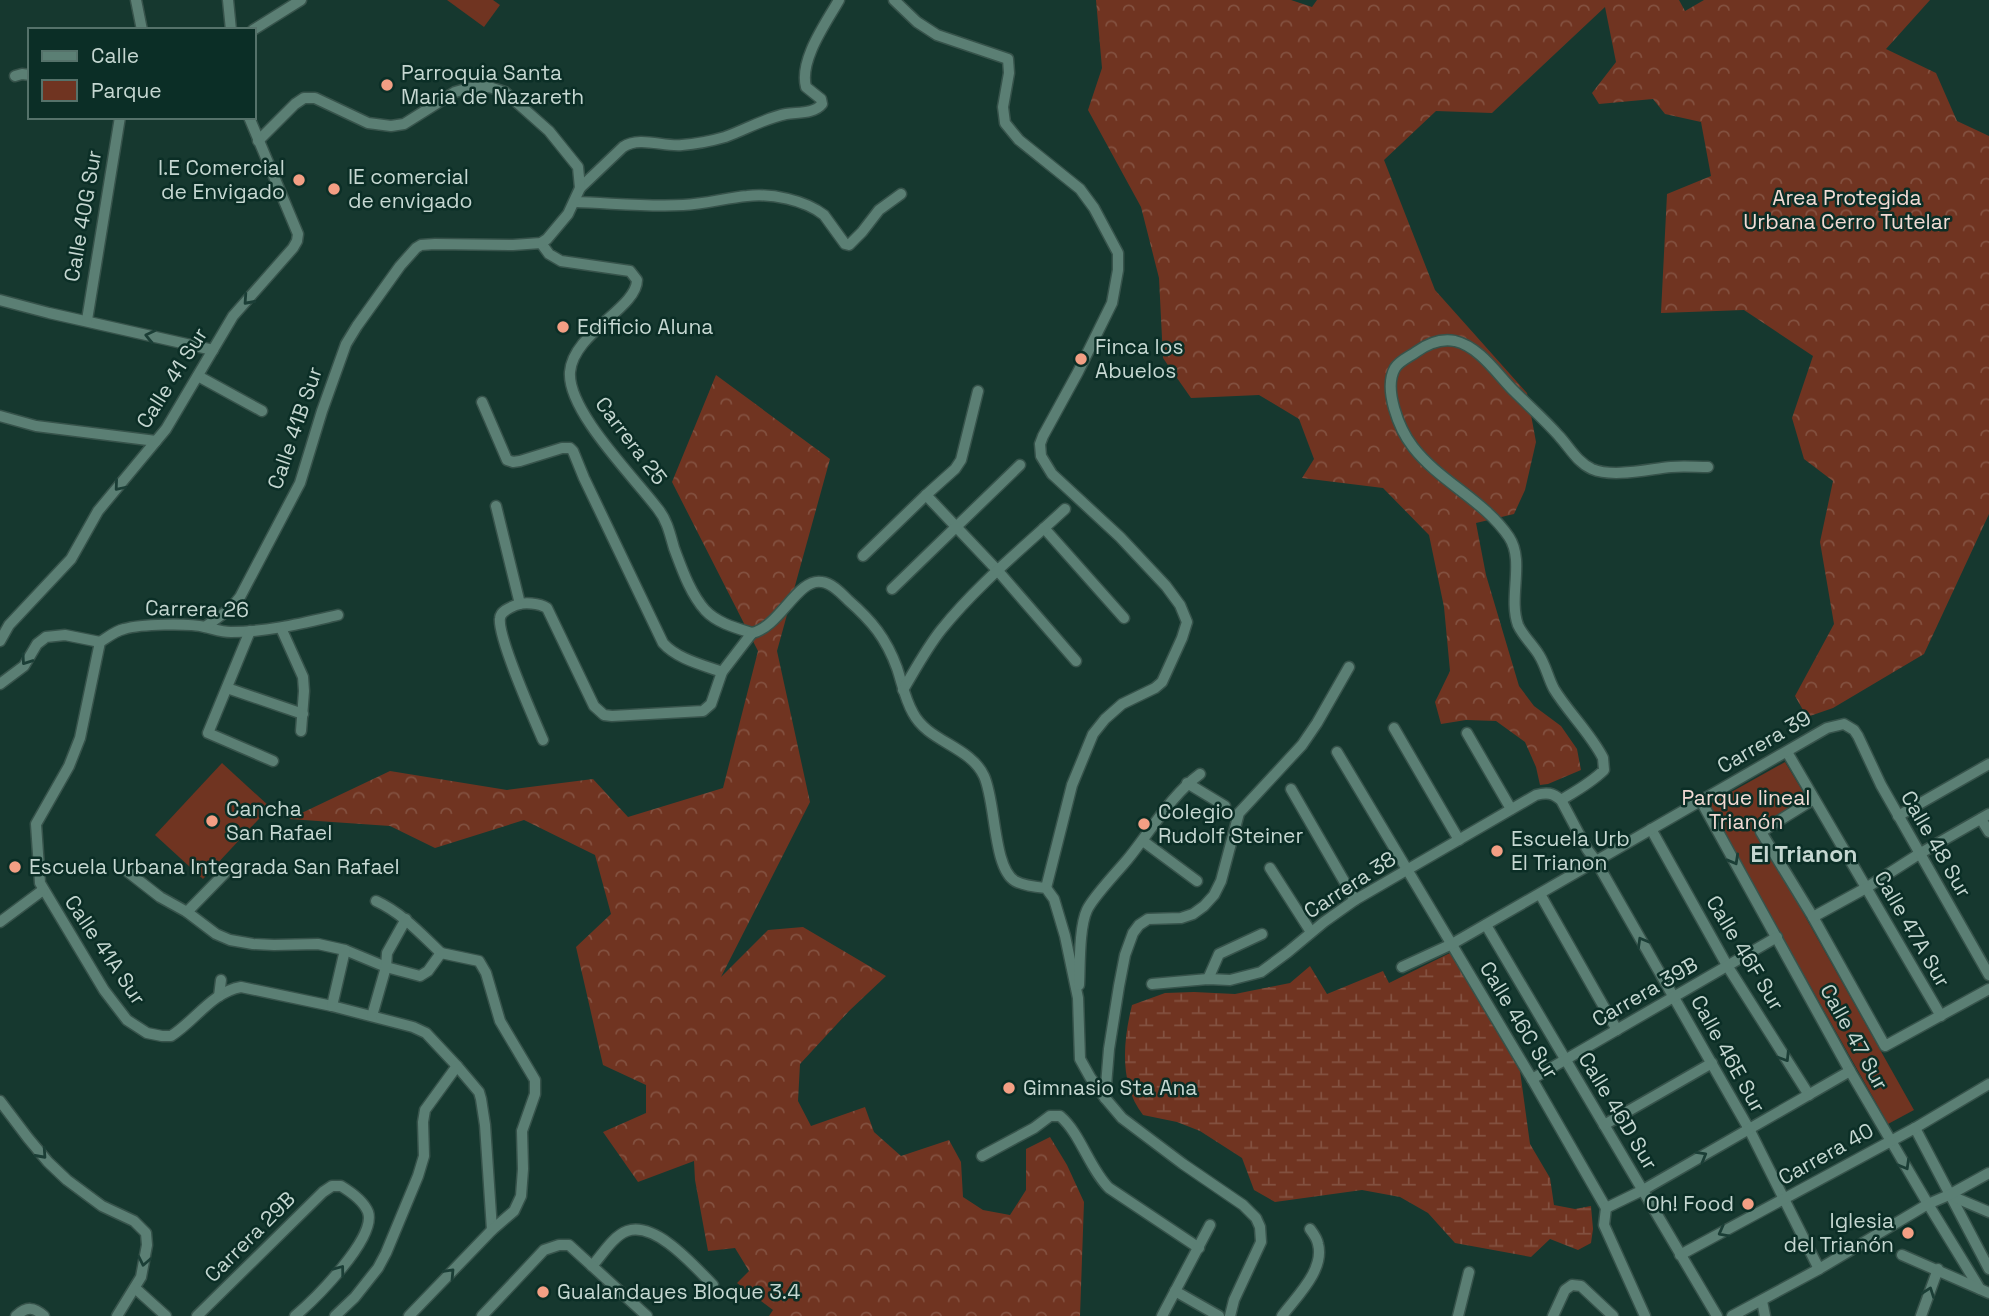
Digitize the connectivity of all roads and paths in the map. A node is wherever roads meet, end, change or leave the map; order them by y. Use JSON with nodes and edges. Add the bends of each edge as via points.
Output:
{"nodes":[{"id":1,"x":136,"y":0,"type":"edge"},
{"id":2,"x":228,"y":0,"type":"edge"},
{"id":3,"x":301,"y":0,"type":"edge"},
{"id":4,"x":839,"y":0,"type":"edge"},
{"id":5,"x":894,"y":0,"type":"edge"},
{"id":6,"x":142,"y":28,"type":"edge"},
{"id":7,"x":232,"y":28,"type":"edge"},
{"id":8,"x":256,"y":28,"type":"edge"},
{"id":9,"x":28,"y":75,"type":"edge"},
{"id":10,"x":15,"y":76,"type":"dead end"},
{"id":11,"x":120,"y":119,"type":"edge"},
{"id":12,"x":250,"y":119,"type":"edge"},
{"id":13,"x":258,"y":141,"type":"junction"},
{"id":14,"x":580,"y":188,"type":"junction"},
{"id":15,"x":901,"y":194,"type":"dead end"},
{"id":16,"x":575,"y":202,"type":"junction"},
{"id":17,"x":541,"y":243,"type":"junction"},
{"id":18,"x":0,"y":300,"type":"edge"},
{"id":19,"x":87,"y":320,"type":"junction"},
{"id":20,"x":214,"y":350,"type":"junction"},
{"id":21,"x":198,"y":376,"type":"junction"},
{"id":22,"x":978,"y":391,"type":"dead end"},
{"id":23,"x":482,"y":402,"type":"dead end"},
{"id":24,"x":262,"y":411,"type":"dead end"},
{"id":25,"x":0,"y":416,"type":"edge"},
{"id":26,"x":156,"y":441,"type":"junction"},
{"id":27,"x":1020,"y":465,"type":"dead end"},
{"id":28,"x":1708,"y":467,"type":"dead end"},
{"id":29,"x":926,"y":495,"type":"junction"},
{"id":30,"x":496,"y":506,"type":"dead end"},
{"id":31,"x":1065,"y":509,"type":"dead end"},
{"id":32,"x":955,"y":527,"type":"junction"},
{"id":33,"x":1044,"y":528,"type":"junction"},
{"id":34,"x":863,"y":556,"type":"dead end"},
{"id":35,"x":998,"y":571,"type":"junction"},
{"id":36,"x":892,"y":589,"type":"dead end"},
{"id":37,"x":520,"y":604,"type":"junction"},
{"id":38,"x":338,"y":615,"type":"dead end"},
{"id":39,"x":1124,"y":618,"type":"dead end"},
{"id":40,"x":205,"y":627,"type":"junction"},
{"id":41,"x":281,"y":628,"type":"junction"},
{"id":42,"x":4,"y":629,"type":"edge"},
{"id":43,"x":250,"y":631,"type":"junction"},
{"id":44,"x":752,"y":633,"type":"junction"},
{"id":45,"x":0,"y":641,"type":"edge"},
{"id":46,"x":100,"y":642,"type":"junction"},
{"id":47,"x":1076,"y":661,"type":"dead end"},
{"id":48,"x":1349,"y":667,"type":"dead end"},
{"id":49,"x":722,"y":673,"type":"junction"},
{"id":50,"x":0,"y":684,"type":"edge"},
{"id":51,"x":227,"y":688,"type":"junction"},
{"id":52,"x":903,"y":690,"type":"junction"},
{"id":53,"x":303,"y":714,"type":"junction"},
{"id":54,"x":1394,"y":728,"type":"dead end"},
{"id":55,"x":1854,"y":730,"type":"joint"},
{"id":56,"x":302,"y":731,"type":"dead end"},
{"id":57,"x":1467,"y":733,"type":"dead end"},
{"id":58,"x":543,"y":740,"type":"dead end"},
{"id":59,"x":1337,"y":752,"type":"dead end"},
{"id":60,"x":1787,"y":752,"type":"junction"},
{"id":61,"x":273,"y":761,"type":"dead end"},
{"id":62,"x":1989,"y":764,"type":"edge"},
{"id":63,"x":1200,"y":774,"type":"dead end"},
{"id":64,"x":1187,"y":783,"type":"junction"},
{"id":65,"x":1291,"y":789,"type":"dead end"},
{"id":66,"x":1814,"y":799,"type":"junction"},
{"id":67,"x":1561,"y":800,"type":"junction"},
{"id":68,"x":1701,"y":800,"type":"junction"},
{"id":69,"x":1225,"y":806,"type":"dead end"},
{"id":70,"x":1511,"y":809,"type":"junction"},
{"id":71,"x":1898,"y":816,"type":"junction"},
{"id":72,"x":1985,"y":816,"type":"edge"},
{"id":73,"x":1651,"y":829,"type":"junction"},
{"id":74,"x":1989,"y":832,"type":"edge"},
{"id":75,"x":1459,"y":839,"type":"junction"},
{"id":76,"x":1143,"y":841,"type":"junction"},
{"id":77,"x":1919,"y":854,"type":"junction"},
{"id":78,"x":1596,"y":861,"type":"junction"},
{"id":79,"x":1270,"y":868,"type":"dead end"},
{"id":80,"x":1407,"y":870,"type":"junction"},
{"id":81,"x":128,"y":872,"type":"dead end"},
{"id":82,"x":224,"y":874,"type":"dead end"},
{"id":83,"x":1196,"y":881,"type":"dead end"},
{"id":84,"x":1046,"y":888,"type":"junction"},
{"id":85,"x":1866,"y":888,"type":"junction"},
{"id":86,"x":43,"y":890,"type":"junction"},
{"id":87,"x":1540,"y":894,"type":"junction"},
{"id":88,"x":1355,"y":900,"type":"junction"},
{"id":89,"x":376,"y":901,"type":"dead end"},
{"id":90,"x":187,"y":912,"type":"junction"},
{"id":91,"x":1813,"y":917,"type":"junction"},
{"id":92,"x":406,"y":919,"type":"junction"},
{"id":93,"x":0,"y":922,"type":"edge"},
{"id":94,"x":1486,"y":925,"type":"junction"},
{"id":95,"x":1311,"y":932,"type":"junction"},
{"id":96,"x":1262,"y":934,"type":"dead end"},
{"id":97,"x":1777,"y":937,"type":"junction"},
{"id":98,"x":1452,"y":944,"type":"junction"},
{"id":99,"x":345,"y":950,"type":"junction"},
{"id":100,"x":441,"y":953,"type":"junction"},
{"id":101,"x":386,"y":967,"type":"junction"},
{"id":102,"x":1402,"y":967,"type":"dead end"},
{"id":103,"x":1728,"y":967,"type":"junction"},
{"id":104,"x":1989,"y":975,"type":"edge"},
{"id":105,"x":1208,"y":979,"type":"junction"},
{"id":106,"x":220,"y":980,"type":"dead end"},
{"id":107,"x":1152,"y":984,"type":"dead end"},
{"id":108,"x":1989,"y":989,"type":"edge"},
{"id":109,"x":219,"y":996,"type":"junction"},
{"id":110,"x":1673,"y":996,"type":"junction"},
{"id":111,"x":1078,"y":998,"type":"junction"},
{"id":112,"x":332,"y":1006,"type":"junction"},
{"id":113,"x":372,"y":1016,"type":"junction"},
{"id":114,"x":1941,"y":1016,"type":"junction"},
{"id":115,"x":1617,"y":1030,"type":"junction"},
{"id":116,"x":1565,"y":1060,"type":"junction"},
{"id":117,"x":1712,"y":1063,"type":"junction"},
{"id":118,"x":457,"y":1066,"type":"junction"},
{"id":119,"x":1850,"y":1071,"type":"junction"},
{"id":120,"x":1532,"y":1079,"type":"junction"},
{"id":121,"x":1989,"y":1084,"type":"edge"},
{"id":122,"x":1809,"y":1095,"type":"junction"},
{"id":123,"x":1105,"y":1098,"type":"junction"},
{"id":124,"x":0,"y":1101,"type":"edge"},
{"id":125,"x":1604,"y":1125,"type":"junction"},
{"id":126,"x":1915,"y":1128,"type":"junction"},
{"id":127,"x":1749,"y":1129,"type":"junction"},
{"id":128,"x":1891,"y":1140,"type":"junction"},
{"id":129,"x":982,"y":1156,"type":"dead end"},
{"id":130,"x":1989,"y":1173,"type":"edge"},
{"id":131,"x":1643,"y":1190,"type":"junction"},
{"id":132,"x":1949,"y":1195,"type":"junction"},
{"id":133,"x":1784,"y":1199,"type":"junction"},
{"id":134,"x":1928,"y":1204,"type":"junction"},
{"id":135,"x":1606,"y":1208,"type":"junction"},
{"id":136,"x":1989,"y":1212,"type":"edge"},
{"id":137,"x":1210,"y":1225,"type":"dead end"},
{"id":138,"x":1310,"y":1229,"type":"dead end"},
{"id":139,"x":492,"y":1230,"type":"junction"},
{"id":140,"x":1199,"y":1248,"type":"junction"},
{"id":141,"x":1680,"y":1255,"type":"junction"},
{"id":142,"x":1902,"y":1255,"type":"dead end"},
{"id":143,"x":592,"y":1266,"type":"junction"},
{"id":144,"x":1819,"y":1269,"type":"junction"},
{"id":145,"x":1938,"y":1269,"type":"junction"},
{"id":146,"x":1989,"y":1269,"type":"edge"},
{"id":147,"x":1469,"y":1272,"type":"dead end"},
{"id":148,"x":713,"y":1285,"type":"dead end"},
{"id":149,"x":135,"y":1288,"type":"junction"},
{"id":150,"x":1175,"y":1291,"type":"junction"},
{"id":151,"x":1985,"y":1291,"type":"edge"},
{"id":152,"x":1762,"y":1301,"type":"junction"},
{"id":153,"x":40,"y":1312,"type":"edge"},
{"id":154,"x":16,"y":1316,"type":"edge"},
{"id":155,"x":117,"y":1316,"type":"edge"},
{"id":156,"x":166,"y":1316,"type":"edge"},
{"id":157,"x":197,"y":1316,"type":"edge"},
{"id":158,"x":295,"y":1316,"type":"edge"},
{"id":159,"x":335,"y":1316,"type":"edge"},
{"id":160,"x":410,"y":1316,"type":"edge"},
{"id":161,"x":482,"y":1316,"type":"edge"},
{"id":162,"x":648,"y":1316,"type":"edge"},
{"id":163,"x":1162,"y":1316,"type":"edge"},
{"id":164,"x":1219,"y":1316,"type":"edge"},
{"id":165,"x":1230,"y":1316,"type":"edge"},
{"id":166,"x":1282,"y":1316,"type":"edge"},
{"id":167,"x":1458,"y":1316,"type":"edge"},
{"id":168,"x":1553,"y":1316,"type":"edge"},
{"id":169,"x":1613,"y":1316,"type":"edge"},
{"id":170,"x":1645,"y":1316,"type":"edge"},
{"id":171,"x":1717,"y":1316,"type":"edge"},
{"id":172,"x":1732,"y":1316,"type":"edge"},
{"id":173,"x":1765,"y":1316,"type":"edge"},
{"id":174,"x":1921,"y":1316,"type":"edge"}],
"edges":[{"from":1,"to":6,"type":"street"},
{"from":2,"to":7,"type":"street"},
{"from":3,"to":8,"type":"street"},
{"from":4,"to":14,"type":"street","via":[[804,71],[806,87],[821,99],[819,108],[785,114],[693,144],[631,142]]},
{"from":5,"to":84,"type":"street","via":[[937,35],[1008,60],[1005,123],[1019,140],[1080,189],[1115,246],[1118,270],[1112,303],[1040,450],[1052,474],[1166,586],[1187,622],[1162,682],[1122,704],[1093,734],[1072,785]]},
{"from":9,"to":10,"type":"street"},
{"from":11,"to":19,"type":"street","name":"Calle 40G Sur"},
{"from":12,"to":13,"type":"street","name":"Calle 41 Sur"},
{"from":13,"to":14,"type":"street","via":[[295,104],[310,97],[368,123],[391,126],[404,124],[455,92],[489,87],[505,92],[549,131],[578,167]]},
{"from":13,"to":20,"type":"street","name":"Calle 41 Sur","one_way":true,"via":[[297,241],[233,317]]},
{"from":14,"to":16,"type":"street"},
{"from":15,"to":16,"type":"street","via":[[879,210],[849,245],[820,211],[765,196],[686,205]]},
{"from":16,"to":17,"type":"street"},
{"from":17,"to":40,"type":"street","name":"Calle 41B Sur","via":[[426,245],[416,248],[400,266],[356,326],[338,363],[300,483],[240,597]]},
{"from":17,"to":44,"type":"street","name":"Carrera 25","via":[[561,261],[630,271],[637,280],[631,296],[576,355],[570,373],[575,399],[661,512],[696,598],[719,620]]},
{"from":18,"to":19,"type":"street"},
{"from":20,"to":19,"type":"street","one_way":true},
{"from":20,"to":21,"type":"street","name":"Calle 41 Sur"},
{"from":21,"to":24,"type":"street"},
{"from":21,"to":26,"type":"street","name":"Calle 41 Sur"},
{"from":22,"to":29,"type":"street","via":[[961,460]]},
{"from":23,"to":49,"type":"street","via":[[507,460],[520,461],[562,448],[573,451],[663,643]]},
{"from":25,"to":26,"type":"street","via":[[36,426]]},
{"from":26,"to":42,"type":"street","name":"Calle 41 Sur","one_way":true,"via":[[98,510],[71,559]]},
{"from":27,"to":32,"type":"street"},
{"from":28,"to":67,"type":"street","via":[[1594,470],[1578,461],[1535,410],[1467,344],[1436,341],[1396,365],[1392,405],[1410,444],[1508,536],[1516,558],[1518,624],[1554,688],[1601,754],[1604,766],[1600,774]]},
{"from":29,"to":32,"type":"street"},
{"from":29,"to":34,"type":"street"},
{"from":30,"to":37,"type":"street"},
{"from":31,"to":33,"type":"street"},
{"from":32,"to":35,"type":"street"},
{"from":32,"to":36,"type":"street"},
{"from":33,"to":35,"type":"street"},
{"from":33,"to":39,"type":"street"},
{"from":35,"to":47,"type":"street"},
{"from":35,"to":52,"type":"street","via":[[941,630]]},
{"from":37,"to":49,"type":"street","via":[[547,608],[594,706],[604,715],[702,711],[711,704]]},
{"from":37,"to":58,"type":"street","via":[[501,614],[501,629]]},
{"from":38,"to":41,"type":"street","name":"Carrera 26"},
{"from":40,"to":43,"type":"street","name":"Carrera 26","via":[[221,632]]},
{"from":40,"to":46,"type":"street","name":"Carrera 26","via":[[124,628]]},
{"from":41,"to":43,"type":"street","name":"Carrera 26"},
{"from":41,"to":53,"type":"street","via":[[303,677]]},
{"from":42,"to":45,"type":"street","name":"Calle 41 Sur"},
{"from":43,"to":51,"type":"street"},
{"from":44,"to":49,"type":"street"},
{"from":44,"to":52,"type":"street","via":[[765,628],[805,587],[825,582],[878,629]]},
{"from":46,"to":50,"type":"street","one_way":true,"via":[[65,635],[46,637],[24,666]]},
{"from":46,"to":86,"type":"street","name":"Calle 41A Sur","via":[[80,738],[37,824]]},
{"from":48,"to":123,"type":"street","via":[[1302,745],[1239,813],[1214,895],[1193,914],[1148,919],[1133,933],[1118,986]]},
{"from":51,"to":53,"type":"street"},
{"from":51,"to":61,"type":"street","via":[[208,733]]},
{"from":52,"to":84,"type":"street","via":[[918,721],[983,775],[1006,874],[1021,884]]},
{"from":53,"to":56,"type":"street"},
{"from":54,"to":75,"type":"street"},
{"from":55,"to":60,"type":"street","name":"Carrera 39","via":[[1834,725]]},
{"from":55,"to":71,"type":"street","name":"Calle 48 Sur"},
{"from":57,"to":70,"type":"street"},
{"from":59,"to":80,"type":"street","name":"Calle 46C Sur"},
{"from":60,"to":66,"type":"street","name":"Calle 47A Sur"},
{"from":60,"to":68,"type":"street","name":"Carrera 39"},
{"from":62,"to":71,"type":"street"},
{"from":63,"to":64,"type":"street"},
{"from":64,"to":69,"type":"street"},
{"from":64,"to":76,"type":"street"},
{"from":65,"to":88,"type":"street"},
{"from":66,"to":85,"type":"street","name":"Calle 47A Sur"},
{"from":66,"to":91,"type":"street","name":"Calle 47 Sur","via":[[1761,832]]},
{"from":67,"to":70,"type":"street","name":"Carrera 38","via":[[1542,793]]},
{"from":67,"to":78,"type":"street"},
{"from":68,"to":73,"type":"street","name":"Carrera 39"},
{"from":68,"to":97,"type":"street","name":"Calle 47 Sur","one_way":true},
{"from":70,"to":75,"type":"street","name":"Carrera 38"},
{"from":71,"to":77,"type":"street","name":"Calle 48 Sur"},
{"from":72,"to":74,"type":"street"},
{"from":72,"to":77,"type":"street"},
{"from":73,"to":78,"type":"street","name":"Carrera 39"},
{"from":73,"to":103,"type":"street","name":"Calle 46F Sur"},
{"from":75,"to":80,"type":"street","name":"Carrera 38"},
{"from":76,"to":83,"type":"street"},
{"from":76,"to":111,"type":"street","via":[[1088,908]]},
{"from":77,"to":85,"type":"street"},
{"from":77,"to":104,"type":"street","name":"Calle 48 Sur"},
{"from":78,"to":87,"type":"street","name":"Carrera 39"},
{"from":110,"to":78,"type":"street","name":"Calle 46E Sur","one_way":true},
{"from":79,"to":95,"type":"street"},
{"from":80,"to":88,"type":"street","name":"Carrera 38"},
{"from":80,"to":98,"type":"street","name":"Calle 46C Sur"},
{"from":81,"to":90,"type":"street"},
{"from":82,"to":90,"type":"street"},
{"from":84,"to":111,"type":"street","via":[[1054,899]]},
{"from":85,"to":91,"type":"street"},
{"from":85,"to":114,"type":"street","name":"Calle 47A Sur"},
{"from":86,"to":93,"type":"street"},
{"from":86,"to":109,"type":"street","name":"Calle 41A Sur","via":[[104,990],[127,1020],[147,1033],[171,1035]]},
{"from":87,"to":94,"type":"street","name":"Carrera 39"},
{"from":87,"to":115,"type":"street"},
{"from":88,"to":95,"type":"street","name":"Carrera 38"},
{"from":89,"to":92,"type":"street"},
{"from":90,"to":99,"type":"street","via":[[230,940],[318,944]]},
{"from":91,"to":114,"type":"street","name":"Calle 47 Sur","via":[[1885,1046]]},
{"from":92,"to":100,"type":"street"},
{"from":92,"to":101,"type":"street","via":[[387,953]]},
{"from":94,"to":98,"type":"street","name":"Carrera 39"},
{"from":94,"to":116,"type":"street","name":"Calle 46D Sur"},
{"from":95,"to":105,"type":"street","name":"Carrera 38","via":[[1261,972],[1230,980]]},
{"from":96,"to":105,"type":"street","via":[[1219,954]]},
{"from":97,"to":103,"type":"street","name":"Carrera 39B"},
{"from":97,"to":119,"type":"street","name":"Calle 47 Sur"},
{"from":98,"to":102,"type":"street","name":"Carrera 39"},
{"from":98,"to":120,"type":"street","name":"Calle 46C Sur"},
{"from":99,"to":101,"type":"street"},
{"from":99,"to":112,"type":"street"},
{"from":100,"to":101,"type":"street","via":[[420,976]]},
{"from":100,"to":139,"type":"street","via":[[479,961],[500,1021],[535,1080],[535,1094],[523,1125],[521,1196],[514,1211]]},
{"from":101,"to":113,"type":"street"},
{"from":103,"to":110,"type":"street","name":"Carrera 39B"},
{"from":103,"to":122,"type":"street","name":"Calle 46F Sur","one_way":true},
{"from":105,"to":107,"type":"street","name":"Carrera 38"},
{"from":106,"to":109,"type":"street"},
{"from":108,"to":114,"type":"street"},
{"from":109,"to":112,"type":"street","name":"Calle 41A Sur","via":[[241,988]]},
{"from":110,"to":115,"type":"street","name":"Carrera 39B"},
{"from":110,"to":117,"type":"street","name":"Calle 46E Sur"},
{"from":111,"to":123,"type":"street","via":[[1080,1059]]},
{"from":112,"to":113,"type":"street","name":"Calle 41A Sur"},
{"from":113,"to":118,"type":"street","name":"Calle 41A Sur","via":[[426,1033]]},
{"from":115,"to":116,"type":"street","name":"Carrera 39B"},
{"from":116,"to":120,"type":"street","name":"Carrera 39B"},
{"from":116,"to":125,"type":"street","name":"Calle 46D Sur"},
{"from":117,"to":125,"type":"street"},
{"from":117,"to":127,"type":"street","name":"Calle 46E Sur"},
{"from":118,"to":139,"type":"street","name":"Calle 41A Sur","via":[[479,1092],[483,1109]]},
{"from":118,"to":159,"type":"street","via":[[425,1110],[424,1156],[386,1253],[355,1297]]},
{"from":119,"to":122,"type":"street"},
{"from":119,"to":128,"type":"street","name":"Calle 47 Sur"},
{"from":120,"to":135,"type":"street","name":"Calle 46C Sur"},
{"from":121,"to":126,"type":"street","name":"Carrera 40"},
{"from":122,"to":127,"type":"street"},
{"from":123,"to":165,"type":"street","via":[[1122,1118],[1256,1218],[1261,1242]]},
{"from":124,"to":149,"type":"street","one_way":true,"via":[[67,1180],[102,1206],[134,1220],[146,1233],[145,1263]]},
{"from":125,"to":131,"type":"street","name":"Calle 46D Sur"},
{"from":126,"to":128,"type":"street","name":"Carrera 40"},
{"from":126,"to":132,"type":"street"},
{"from":131,"to":127,"type":"street","one_way":true},
{"from":127,"to":133,"type":"street","name":"Calle 46E Sur"},
{"from":128,"to":133,"type":"street","name":"Carrera 40"},
{"from":128,"to":134,"type":"street","name":"Calle 47 Sur","one_way":true},
{"from":129,"to":140,"type":"street","via":[[1049,1116],[1060,1116],[1109,1188]]},
{"from":130,"to":132,"type":"street"},
{"from":131,"to":135,"type":"street"},
{"from":131,"to":141,"type":"street","name":"Calle 46D Sur"},
{"from":132,"to":134,"type":"street"},
{"from":132,"to":136,"type":"street"},
{"from":132,"to":146,"type":"street"},
{"from":133,"to":141,"type":"street","name":"Carrera 40","one_way":true},
{"from":133,"to":144,"type":"street","name":"Calle 46E Sur"},
{"from":134,"to":144,"type":"street"},
{"from":134,"to":151,"type":"street","name":"Calle 47 Sur"},
{"from":135,"to":170,"type":"street","name":"Calle 46C Sur","via":[[1604,1225]]},
{"from":137,"to":140,"type":"street"},
{"from":138,"to":166,"type":"street","via":[[1319,1255],[1312,1276]]},
{"from":160,"to":139,"type":"street","one_way":true},
{"from":140,"to":150,"type":"street"},
{"from":141,"to":171,"type":"street","name":"Calle 46D Sur"},
{"from":142,"to":145,"type":"street","name":"Calle 47 Sur"},
{"from":143,"to":148,"type":"street","via":[[628,1230],[647,1231],[688,1259]]},
{"from":143,"to":161,"type":"street","via":[[569,1245],[544,1250]]},
{"from":143,"to":162,"type":"street"},
{"from":144,"to":152,"type":"street"},
{"from":145,"to":151,"type":"street","name":"Calle 47 Sur"},
{"from":174,"to":145,"type":"street","one_way":true},
{"from":147,"to":167,"type":"street"},
{"from":149,"to":155,"type":"street"},
{"from":149,"to":156,"type":"street"},
{"from":150,"to":163,"type":"street"},
{"from":150,"to":164,"type":"street"},
{"from":152,"to":172,"type":"street"},
{"from":152,"to":173,"type":"street"},
{"from":153,"to":154,"type":"street","via":[[30,1308]]},
{"from":158,"to":157,"type":"street","name":"Carrera 29B","one_way":true,"via":[[329,1285],[369,1225],[364,1205],[341,1186],[323,1192]]},
{"from":168,"to":169,"type":"street","via":[[1572,1285],[1581,1286]]}]}
